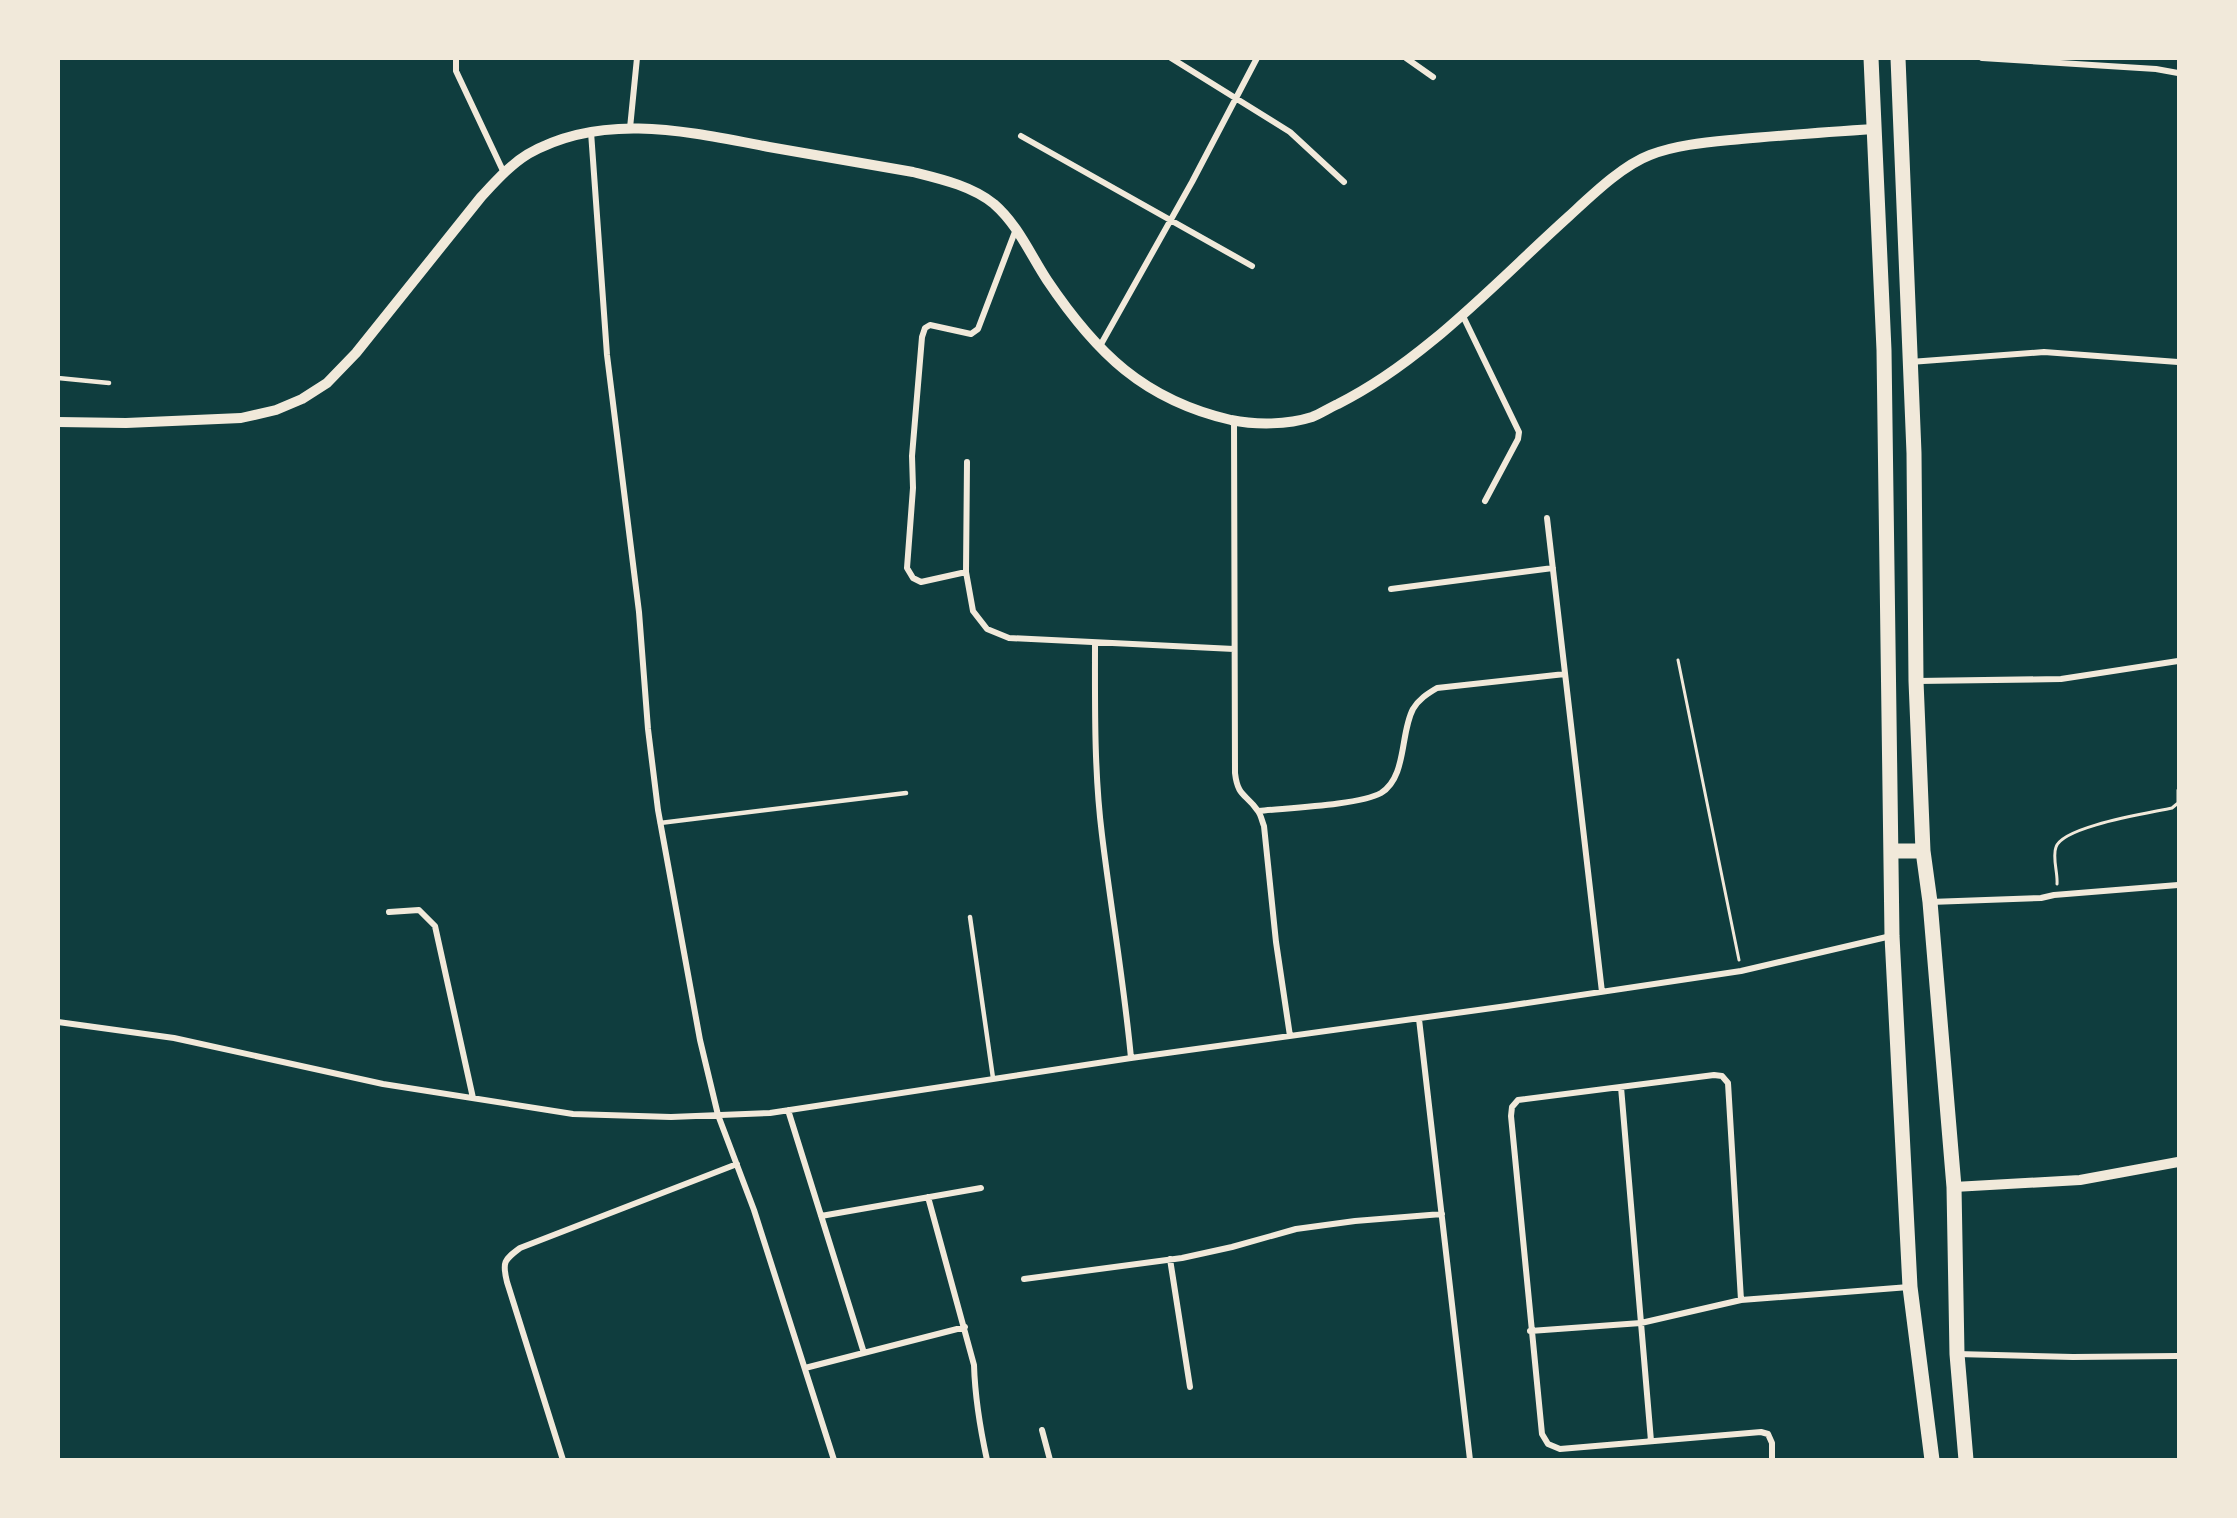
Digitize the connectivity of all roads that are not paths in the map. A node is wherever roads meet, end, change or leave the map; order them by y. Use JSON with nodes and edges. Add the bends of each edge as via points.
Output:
{"nodes":[{"id":1,"x":456,"y":58,"type":"edge"},
{"id":2,"x":637,"y":58,"type":"edge"},
{"id":3,"x":1171,"y":58,"type":"edge"},
{"id":4,"x":1257,"y":58,"type":"edge"},
{"id":5,"x":1406,"y":58,"type":"edge"},
{"id":6,"x":1871,"y":58,"type":"edge"},
{"id":7,"x":1898,"y":58,"type":"edge"},
{"id":8,"x":1982,"y":58,"type":"edge"},
{"id":9,"x":2178,"y":73,"type":"edge"},
{"id":10,"x":1432,"y":77,"type":"dead end"},
{"id":11,"x":1235,"y":99,"type":"junction"},
{"id":12,"x":630,"y":128,"type":"junction"},
{"id":13,"x":1874,"y":129,"type":"junction"},
{"id":14,"x":591,"y":132,"type":"junction"},
{"id":15,"x":1021,"y":136,"type":"dead end"},
{"id":16,"x":504,"y":173,"type":"junction"},
{"id":17,"x":1344,"y":182,"type":"dead end"},
{"id":18,"x":1170,"y":221,"type":"junction"},
{"id":19,"x":1016,"y":228,"type":"junction"},
{"id":20,"x":1252,"y":266,"type":"dead end"},
{"id":21,"x":1462,"y":313,"type":"junction"},
{"id":22,"x":1100,"y":346,"type":"junction"},
{"id":23,"x":1910,"y":362,"type":"junction"},
{"id":24,"x":2178,"y":362,"type":"edge"},
{"id":25,"x":58,"y":378,"type":"edge"},
{"id":26,"x":110,"y":383,"type":"dead end"},
{"id":27,"x":1234,"y":420,"type":"junction"},
{"id":28,"x":58,"y":422,"type":"edge"},
{"id":29,"x":967,"y":462,"type":"dead end"},
{"id":30,"x":1485,"y":501,"type":"dead end"},
{"id":31,"x":1547,"y":518,"type":"dead end"},
{"id":32,"x":1553,"y":568,"type":"junction"},
{"id":33,"x":966,"y":572,"type":"junction"},
{"id":34,"x":1391,"y":589,"type":"dead end"},
{"id":35,"x":1095,"y":643,"type":"junction"},
{"id":36,"x":1234,"y":649,"type":"junction"},
{"id":37,"x":2178,"y":661,"type":"edge"},
{"id":38,"x":1565,"y":674,"type":"junction"},
{"id":39,"x":1916,"y":681,"type":"junction"},
{"id":40,"x":906,"y":794,"type":"dead end"},
{"id":41,"x":1259,"y":812,"type":"junction"},
{"id":42,"x":660,"y":823,"type":"junction"},
{"id":43,"x":1892,"y":851,"type":"junction"},
{"id":44,"x":1923,"y":851,"type":"junction"},
{"id":45,"x":2178,"y":885,"type":"edge"},
{"id":46,"x":1930,"y":902,"type":"junction"},
{"id":47,"x":389,"y":912,"type":"dead end"},
{"id":48,"x":970,"y":917,"type":"dead end"},
{"id":49,"x":1892,"y":936,"type":"junction"},
{"id":50,"x":1602,"y":992,"type":"junction"},
{"id":51,"x":1419,"y":1019,"type":"junction"},
{"id":52,"x":58,"y":1022,"type":"edge"},
{"id":53,"x":1290,"y":1036,"type":"junction"},
{"id":54,"x":1131,"y":1058,"type":"junction"},
{"id":55,"x":993,"y":1078,"type":"junction"},
{"id":56,"x":1621,"y":1087,"type":"junction"},
{"id":57,"x":473,"y":1098,"type":"junction"},
{"id":58,"x":789,"y":1110,"type":"junction"},
{"id":59,"x":718,"y":1115,"type":"junction"},
{"id":60,"x":2178,"y":1162,"type":"edge"},
{"id":61,"x":737,"y":1164,"type":"junction"},
{"id":62,"x":1954,"y":1187,"type":"junction"},
{"id":63,"x":981,"y":1188,"type":"dead end"},
{"id":64,"x":928,"y":1197,"type":"junction"},
{"id":65,"x":1442,"y":1214,"type":"junction"},
{"id":66,"x":822,"y":1216,"type":"junction"},
{"id":67,"x":1170,"y":1259,"type":"junction"},
{"id":68,"x":1024,"y":1279,"type":"dead end"},
{"id":69,"x":1910,"y":1287,"type":"junction"},
{"id":70,"x":1741,"y":1300,"type":"junction"},
{"id":71,"x":1641,"y":1323,"type":"junction"},
{"id":72,"x":965,"y":1327,"type":"junction"},
{"id":73,"x":1530,"y":1331,"type":"junction"},
{"id":74,"x":864,"y":1353,"type":"junction"},
{"id":75,"x":1956,"y":1354,"type":"junction"},
{"id":76,"x":2178,"y":1356,"type":"edge"},
{"id":77,"x":805,"y":1368,"type":"junction"},
{"id":78,"x":1190,"y":1387,"type":"dead end"},
{"id":79,"x":1042,"y":1430,"type":"dead end"},
{"id":80,"x":1651,"y":1441,"type":"junction"},
{"id":81,"x":563,"y":1460,"type":"edge"},
{"id":82,"x":834,"y":1460,"type":"edge"},
{"id":83,"x":987,"y":1460,"type":"edge"},
{"id":84,"x":1050,"y":1460,"type":"edge"},
{"id":85,"x":1470,"y":1460,"type":"edge"},
{"id":86,"x":1772,"y":1460,"type":"edge"},
{"id":87,"x":1932,"y":1460,"type":"edge"},
{"id":88,"x":1966,"y":1460,"type":"edge"}],
"edges":[{"from":1,"to":16,"type":"street","via":[[456,71]]},
{"from":2,"to":12,"type":"street"},
{"from":3,"to":11,"type":"street"},
{"from":4,"to":11,"type":"street"},
{"from":5,"to":10,"type":"street"},
{"from":6,"to":13,"type":"highway"},
{"from":7,"to":23,"type":"highway"},
{"from":8,"to":9,"type":"street"},
{"from":11,"to":17,"type":"street","via":[[1290,132]]},
{"from":11,"to":18,"type":"street"},
{"from":12,"to":14,"type":"street"},
{"from":12,"to":19,"type":"street","via":[[676,130],[925,175],[976,193]]},
{"from":13,"to":21,"type":"street","via":[[1701,142],[1649,155],[1609,180]]},
{"from":13,"to":43,"type":"highway","via":[[1884,350]]},
{"from":14,"to":16,"type":"street","via":[[528,154]]},
{"from":14,"to":42,"type":"street","via":[[607,356]]},
{"from":15,"to":18,"type":"street"},
{"from":16,"to":28,"type":"street","via":[[356,353],[327,383],[302,399],[241,418]]},
{"from":18,"to":20,"type":"street"},
{"from":18,"to":22,"type":"street"},
{"from":19,"to":22,"type":"street","via":[[1047,280]]},
{"from":19,"to":33,"type":"street","via":[[978,328],[971,334],[930,325],[922,337],[907,568],[921,582]]},
{"from":21,"to":27,"type":"street","via":[[1397,369],[1312,417],[1276,424]]},
{"from":21,"to":30,"type":"street","via":[[1519,432]]},
{"from":22,"to":27,"type":"street","via":[[1122,369],[1150,389],[1189,408]]},
{"from":23,"to":24,"type":"street","via":[[2044,352]]},
{"from":23,"to":39,"type":"highway"},
{"from":25,"to":26,"type":"lane"},
{"from":27,"to":36,"type":"street"},
{"from":29,"to":33,"type":"street"},
{"from":31,"to":32,"type":"street"},
{"from":32,"to":34,"type":"street"},
{"from":32,"to":38,"type":"street"},
{"from":33,"to":35,"type":"street","via":[[973,611],[987,629],[1009,638]]},
{"from":35,"to":36,"type":"street"},
{"from":35,"to":54,"type":"street","via":[[1095,749],[1102,834]]},
{"from":36,"to":41,"type":"street","via":[[1236,785]]},
{"from":37,"to":39,"type":"street","via":[[2061,679]]},
{"from":38,"to":41,"type":"street","via":[[1437,688],[1412,710],[1398,768],[1382,792],[1365,799]]},
{"from":38,"to":50,"type":"street"},
{"from":39,"to":44,"type":"highway"},
{"from":40,"to":42,"type":"lane"},
{"from":41,"to":53,"type":"street","via":[[1264,826]]},
{"from":42,"to":59,"type":"street","via":[[700,1040]]},
{"from":43,"to":44,"type":"highway"},
{"from":43,"to":49,"type":"highway"},
{"from":44,"to":46,"type":"highway"},
{"from":45,"to":46,"type":"street","via":[[2041,898]]},
{"from":46,"to":62,"type":"highway"},
{"from":47,"to":57,"type":"street","via":[[419,910],[435,926]]},
{"from":48,"to":55,"type":"lane"},
{"from":49,"to":50,"type":"street","via":[[1741,971]]},
{"from":49,"to":69,"type":"highway"},
{"from":50,"to":51,"type":"street"},
{"from":51,"to":53,"type":"street"},
{"from":51,"to":65,"type":"street"},
{"from":52,"to":57,"type":"street","via":[[174,1038],[383,1084]]},
{"from":53,"to":54,"type":"street"},
{"from":54,"to":55,"type":"street"},
{"from":55,"to":58,"type":"street"},
{"from":56,"to":70,"type":"street","via":[[1714,1075],[1722,1076],[1728,1083]]},
{"from":56,"to":71,"type":"street"},
{"from":56,"to":73,"type":"street","via":[[1518,1100],[1512,1107]]},
{"from":57,"to":59,"type":"street","via":[[573,1114]]},
{"from":58,"to":59,"type":"street"},
{"from":58,"to":66,"type":"street"},
{"from":59,"to":61,"type":"street"},
{"from":60,"to":62,"type":"street","via":[[2080,1180]]},
{"from":61,"to":77,"type":"street"},
{"from":61,"to":81,"type":"street","via":[[520,1248],[507,1258],[507,1282]]},
{"from":62,"to":75,"type":"highway"},
{"from":63,"to":64,"type":"street"},
{"from":64,"to":66,"type":"street"},
{"from":64,"to":72,"type":"street"},
{"from":65,"to":67,"type":"street","via":[[1296,1229]]},
{"from":65,"to":85,"type":"street"},
{"from":66,"to":74,"type":"street"},
{"from":67,"to":68,"type":"street"},
{"from":67,"to":78,"type":"street"},
{"from":69,"to":70,"type":"street"},
{"from":69,"to":87,"type":"highway"},
{"from":70,"to":71,"type":"street"},
{"from":71,"to":73,"type":"street"},
{"from":71,"to":80,"type":"street"},
{"from":72,"to":74,"type":"street"},
{"from":72,"to":83,"type":"street"},
{"from":73,"to":80,"type":"street","via":[[1542,1434],[1548,1443],[1560,1449]]},
{"from":74,"to":77,"type":"street"},
{"from":75,"to":76,"type":"street"},
{"from":75,"to":88,"type":"highway"},
{"from":77,"to":82,"type":"street"},
{"from":79,"to":84,"type":"street"},
{"from":80,"to":86,"type":"street","via":[[1761,1432],[1768,1434],[1772,1443]]}]}
